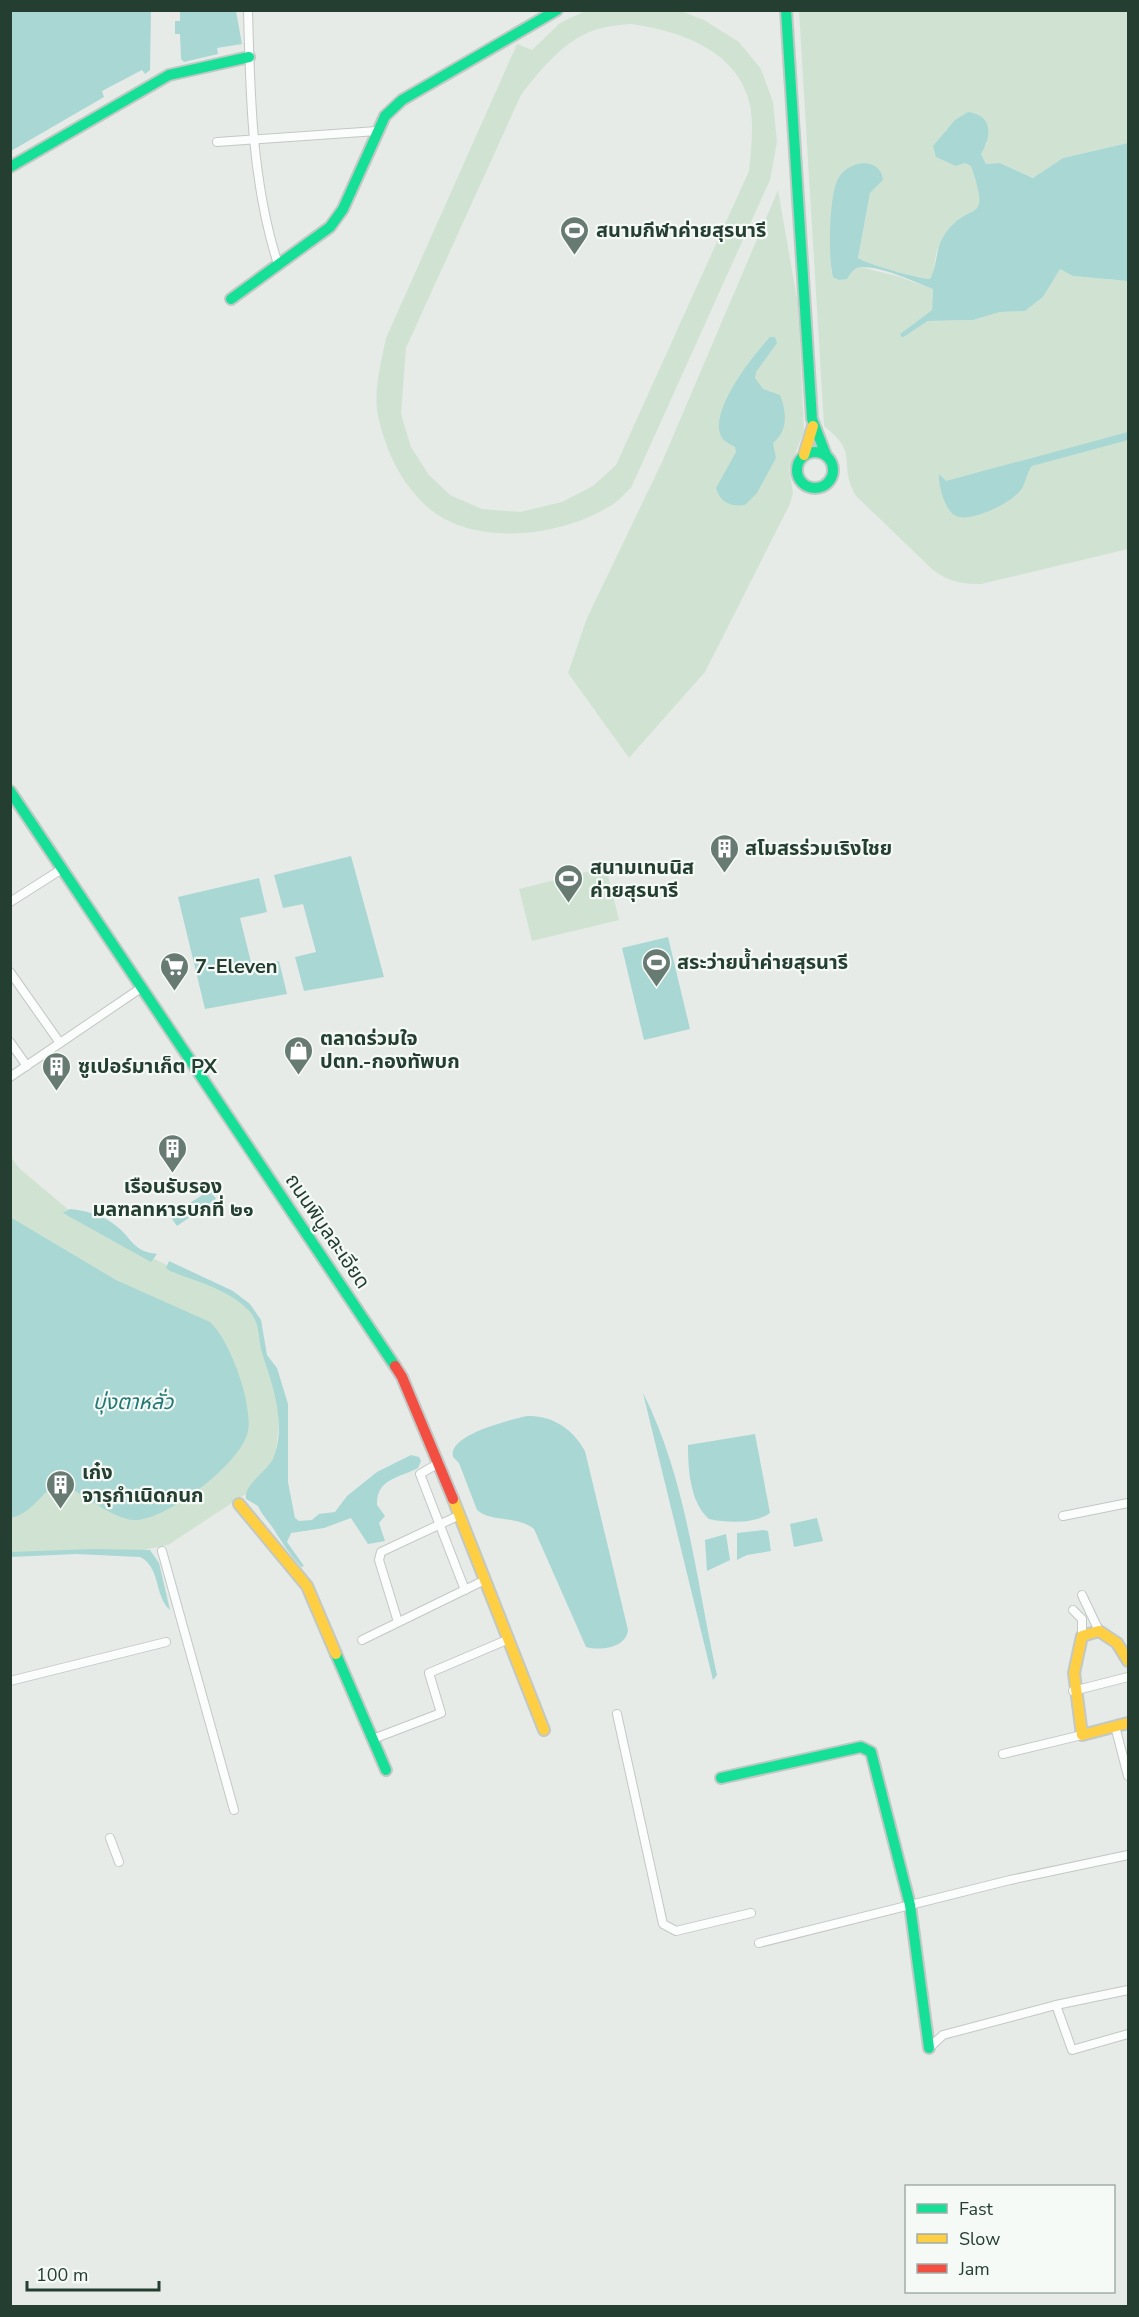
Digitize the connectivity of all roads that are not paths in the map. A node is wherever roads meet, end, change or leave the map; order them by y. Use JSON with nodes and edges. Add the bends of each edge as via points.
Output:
{"nodes":[{"id":1,"x":248,"y":10,"type":"edge"},
{"id":2,"x":557,"y":10,"type":"edge"},
{"id":3,"x":786,"y":10,"type":"edge"},
{"id":4,"x":249,"y":57,"type":"junction"},
{"id":5,"x":377,"y":131,"type":"junction"},
{"id":6,"x":256,"y":140,"type":"junction"},
{"id":7,"x":218,"y":142,"type":"dead end"},
{"id":8,"x":10,"y":167,"type":"edge"},
{"id":9,"x":278,"y":264,"type":"junction"},
{"id":10,"x":231,"y":299,"type":"dead end"},
{"id":11,"x":813,"y":426,"type":"junction"},
{"id":12,"x":804,"y":455,"type":"junction"},
{"id":13,"x":826,"y":455,"type":"junction"},
{"id":14,"x":10,"y":791,"type":"edge"},
{"id":15,"x":15,"y":806,"type":"edge"},
{"id":16,"x":62,"y":869,"type":"junction"},
{"id":17,"x":10,"y":902,"type":"edge"},
{"id":18,"x":10,"y":972,"type":"edge"},
{"id":19,"x":141,"y":988,"type":"junction"},
{"id":20,"x":10,"y":1042,"type":"edge"},
{"id":21,"x":60,"y":1043,"type":"junction"},
{"id":22,"x":27,"y":1065,"type":"junction"},
{"id":23,"x":10,"y":1077,"type":"edge"},
{"id":24,"x":439,"y":1463,"type":"junction"},
{"id":25,"x":1128,"y":1503,"type":"edge"},
{"id":26,"x":239,"y":1504,"type":"dead end"},
{"id":27,"x":460,"y":1515,"type":"junction"},
{"id":28,"x":1063,"y":1516,"type":"dead end"},
{"id":29,"x":440,"y":1525,"type":"junction"},
{"id":30,"x":162,"y":1551,"type":"dead end"},
{"id":31,"x":485,"y":1580,"type":"junction"},
{"id":32,"x":465,"y":1590,"type":"junction"},
{"id":33,"x":1082,"y":1595,"type":"dead end"},
{"id":34,"x":1073,"y":1610,"type":"dead end"},
{"id":35,"x":398,"y":1622,"type":"junction"},
{"id":36,"x":1099,"y":1631,"type":"junction"},
{"id":37,"x":1082,"y":1636,"type":"junction"},
{"id":38,"x":362,"y":1640,"type":"dead end"},
{"id":39,"x":509,"y":1640,"type":"junction"},
{"id":40,"x":166,"y":1642,"type":"dead end"},
{"id":41,"x":1128,"y":1661,"type":"edge"},
{"id":42,"x":1128,"y":1677,"type":"edge"},
{"id":43,"x":10,"y":1681,"type":"edge"},
{"id":44,"x":1073,"y":1691,"type":"junction"},
{"id":45,"x":618,"y":1714,"type":"dead end"},
{"id":46,"x":1128,"y":1723,"type":"edge"},
{"id":47,"x":1115,"y":1726,"type":"junction"},
{"id":48,"x":544,"y":1730,"type":"dead end"},
{"id":49,"x":1082,"y":1735,"type":"junction"},
{"id":50,"x":373,"y":1739,"type":"junction"},
{"id":51,"x":1003,"y":1755,"type":"dead end"},
{"id":52,"x":386,"y":1770,"type":"dead end"},
{"id":53,"x":1128,"y":1776,"type":"edge"},
{"id":54,"x":722,"y":1778,"type":"dead end"},
{"id":55,"x":234,"y":1810,"type":"dead end"},
{"id":56,"x":110,"y":1838,"type":"dead end"},
{"id":57,"x":1128,"y":1855,"type":"edge"},
{"id":58,"x":118,"y":1862,"type":"dead end"},
{"id":59,"x":910,"y":1905,"type":"junction"},
{"id":60,"x":751,"y":1913,"type":"dead end"},
{"id":61,"x":759,"y":1943,"type":"dead end"},
{"id":62,"x":1128,"y":1990,"type":"edge"},
{"id":63,"x":1056,"y":2005,"type":"junction"},
{"id":64,"x":1128,"y":2034,"type":"edge"},
{"id":65,"x":929,"y":2048,"type":"joint"}],
"edges":[{"from":1,"to":4,"type":"street"},
{"from":2,"to":5,"type":"street","via":[[402,100],[385,116]]},
{"from":3,"to":11,"type":"street"},
{"from":4,"to":6,"type":"street"},
{"from":4,"to":8,"type":"street","via":[[169,75]]},
{"from":5,"to":6,"type":"street"},
{"from":5,"to":9,"type":"street","via":[[344,209],[330,227]]},
{"from":6,"to":7,"type":"street"},
{"from":6,"to":9,"type":"street","via":[[265,223]]},
{"from":9,"to":10,"type":"street"},
{"from":11,"to":12,"type":"street"},
{"from":11,"to":13,"type":"street"},
{"from":12,"to":13,"type":"street"},
{"from":12,"to":13,"type":"street","via":[[797,465],[798,477],[812,488],[825,486],[832,476],[833,465]]},
{"from":14,"to":15,"type":"street","name":"ถนนพิบูลละเอียด"},
{"from":15,"to":16,"type":"street","name":"ถนนพิบูลละเอียด"},
{"from":16,"to":17,"type":"street"},
{"from":16,"to":19,"type":"street","name":"ถนนพิบูลละเอียด"},
{"from":18,"to":21,"type":"street"},
{"from":19,"to":21,"type":"street"},
{"from":19,"to":24,"type":"street","name":"ถนนพิบูลละเอียด","via":[[397,1370]]},
{"from":20,"to":22,"type":"street"},
{"from":21,"to":22,"type":"street"},
{"from":22,"to":23,"type":"street"},
{"from":24,"to":27,"type":"street","name":"ถนนพิบูลละเอียด"},
{"from":24,"to":29,"type":"street","via":[[420,1474]]},
{"from":25,"to":28,"type":"street"},
{"from":26,"to":50,"type":"street","via":[[307,1586]]},
{"from":27,"to":29,"type":"street"},
{"from":27,"to":31,"type":"street","name":"ถนนพิบูลละเอียด"},
{"from":29,"to":32,"type":"street"},
{"from":29,"to":35,"type":"street","via":[[381,1552],[379,1560]]},
{"from":30,"to":55,"type":"street"},
{"from":31,"to":32,"type":"street"},
{"from":31,"to":39,"type":"street","name":"ถนนพิบูลละเอียด"},
{"from":32,"to":35,"type":"street"},
{"from":33,"to":36,"type":"street"},
{"from":34,"to":37,"type":"street","via":[[1082,1619]]},
{"from":35,"to":38,"type":"street"},
{"from":36,"to":37,"type":"street"},
{"from":36,"to":41,"type":"street","via":[[1117,1643]]},
{"from":37,"to":44,"type":"street","via":[[1073,1663]]},
{"from":39,"to":48,"type":"street","name":"ถนนพิบูลละเอียด"},
{"from":39,"to":50,"type":"street","via":[[429,1673],[441,1713]]},
{"from":40,"to":43,"type":"street"},
{"from":42,"to":44,"type":"street"},
{"from":44,"to":49,"type":"street"},
{"from":45,"to":60,"type":"street","via":[[663,1924],[676,1931]]},
{"from":46,"to":47,"type":"street"},
{"from":47,"to":49,"type":"street"},
{"from":47,"to":53,"type":"street"},
{"from":49,"to":51,"type":"street"},
{"from":50,"to":52,"type":"street"},
{"from":54,"to":59,"type":"street","via":[[861,1747],[871,1752]]},
{"from":56,"to":58,"type":"street"},
{"from":57,"to":59,"type":"street"},
{"from":59,"to":61,"type":"street"},
{"from":59,"to":65,"type":"street"},
{"from":62,"to":63,"type":"street"},
{"from":63,"to":64,"type":"street","via":[[1072,2050]]},
{"from":63,"to":65,"type":"street","via":[[943,2035]]}]}
